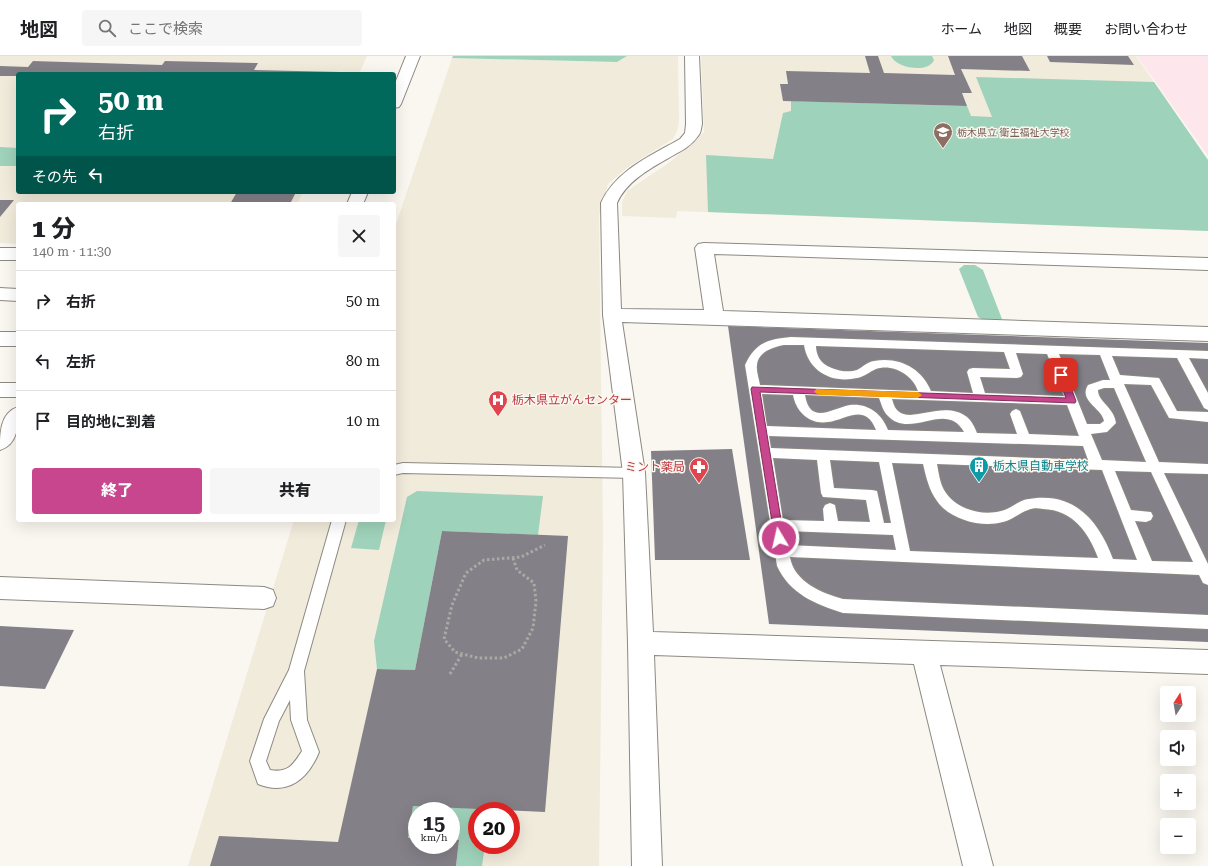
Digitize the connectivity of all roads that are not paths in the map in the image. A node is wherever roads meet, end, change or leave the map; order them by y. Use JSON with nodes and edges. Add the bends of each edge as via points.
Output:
{"nodes":[{"id":1,"x":413,"y":56,"type":"edge"},
{"id":2,"x":692,"y":56,"type":"edge"},
{"id":3,"x":396,"y":99,"type":"edge"},
{"id":4,"x":0,"y":254,"type":"edge"},
{"id":5,"x":16,"y":254,"type":"edge"},
{"id":6,"x":1208,"y":264,"type":"edge"},
{"id":7,"x":0,"y":294,"type":"edge"},
{"id":8,"x":16,"y":295,"type":"edge"},
{"id":9,"x":612,"y":315,"type":"junction"},
{"id":10,"x":714,"y":317,"type":"junction"},
{"id":11,"x":1208,"y":334,"type":"edge"},
{"id":12,"x":0,"y":339,"type":"edge"},
{"id":13,"x":16,"y":339,"type":"edge"},
{"id":14,"x":809,"y":341,"type":"junction"},
{"id":15,"x":1009,"y":348,"type":"junction"},
{"id":16,"x":1051,"y":349,"type":"junction"},
{"id":17,"x":1104,"y":351,"type":"junction"},
{"id":18,"x":1181,"y":354,"type":"junction"},
{"id":19,"x":1208,"y":355,"type":"edge"},
{"id":20,"x":1117,"y":382,"type":"junction"},
{"id":21,"x":756,"y":389,"type":"junction"},
{"id":22,"x":0,"y":390,"type":"edge"},
{"id":23,"x":16,"y":390,"type":"edge"},
{"id":24,"x":798,"y":391,"type":"junction"},
{"id":25,"x":884,"y":394,"type":"junction"},
{"id":26,"x":926,"y":396,"type":"junction"},
{"id":27,"x":980,"y":398,"type":"junction"},
{"id":28,"x":1072,"y":401,"type":"junction"},
{"id":29,"x":1208,"y":405,"type":"edge"},
{"id":30,"x":1016,"y":414,"type":"dead end"},
{"id":31,"x":1208,"y":417,"type":"edge"},
{"id":32,"x":16,"y":418,"type":"edge"},
{"id":33,"x":1083,"y":429,"type":"junction"},
{"id":34,"x":762,"y":431,"type":"junction"},
{"id":35,"x":884,"y":435,"type":"junction"},
{"id":36,"x":974,"y":438,"type":"junction"},
{"id":37,"x":1025,"y":440,"type":"junction"},
{"id":38,"x":1088,"y":441,"type":"junction"},
{"id":39,"x":0,"y":442,"type":"edge"},
{"id":40,"x":766,"y":453,"type":"junction"},
{"id":41,"x":823,"y":455,"type":"junction"},
{"id":42,"x":885,"y":458,"type":"junction"},
{"id":43,"x":929,"y":459,"type":"junction"},
{"id":44,"x":1102,"y":465,"type":"junction"},
{"id":45,"x":1155,"y":467,"type":"junction"},
{"id":46,"x":1208,"y":469,"type":"edge"},
{"id":47,"x":396,"y":470,"type":"edge"},
{"id":48,"x":634,"y":473,"type":"junction"},
{"id":49,"x":830,"y":509,"type":"dead end"},
{"id":50,"x":1126,"y":515,"type":"junction"},
{"id":51,"x":1146,"y":516,"type":"dead end"},
{"id":52,"x":339,"y":522,"type":"edge"},
{"id":53,"x":777,"y":525,"type":"junction"},
{"id":54,"x":832,"y":527,"type":"junction"},
{"id":55,"x":878,"y":529,"type":"junction"},
{"id":56,"x":899,"y":529,"type":"junction"},
{"id":57,"x":781,"y":551,"type":"junction"},
{"id":58,"x":904,"y":556,"type":"junction"},
{"id":59,"x":1108,"y":565,"type":"junction"},
{"id":60,"x":1147,"y":567,"type":"junction"},
{"id":61,"x":1205,"y":567,"type":"edge"},
{"id":62,"x":0,"y":588,"type":"edge"},
{"id":63,"x":264,"y":598,"type":"dead end"},
{"id":64,"x":1208,"y":622,"type":"edge"},
{"id":65,"x":641,"y":643,"type":"junction"},
{"id":66,"x":924,"y":653,"type":"junction"},
{"id":67,"x":1208,"y":662,"type":"edge"},
{"id":68,"x":296,"y":670,"type":"junction"},
{"id":69,"x":647,"y":866,"type":"edge"},
{"id":70,"x":978,"y":866,"type":"edge"}],
"edges":[{"from":1,"to":3,"type":"street"},
{"from":2,"to":9,"type":"street","via":[[692,134],[685,142],[624,180],[610,199]]},
{"from":4,"to":5,"type":"street"},
{"from":6,"to":10,"type":"street","via":[[704,248]]},
{"from":7,"to":8,"type":"street"},
{"from":9,"to":10,"type":"street"},
{"from":9,"to":48,"type":"street"},
{"from":10,"to":11,"type":"street"},
{"from":12,"to":13,"type":"street"},
{"from":14,"to":15,"type":"lane"},
{"from":14,"to":21,"type":"lane","via":[[778,342],[763,347],[755,354],[751,365]]},
{"from":14,"to":26,"type":"lane","via":[[815,361],[824,369],[846,375],[860,373],[872,366],[901,366],[919,379]]},
{"from":15,"to":16,"type":"lane"},
{"from":15,"to":27,"type":"lane","via":[[1017,374],[973,372]]},
{"from":16,"to":17,"type":"lane"},
{"from":16,"to":28,"type":"lane"},
{"from":17,"to":18,"type":"lane"},
{"from":17,"to":20,"type":"lane"},
{"from":18,"to":19,"type":"lane"},
{"from":18,"to":29,"type":"lane"},
{"from":20,"to":31,"type":"lane","via":[[1155,381],[1173,415]]},
{"from":20,"to":33,"type":"lane","via":[[1092,388],[1095,402],[1111,417],[1108,426],[1098,430]]},
{"from":20,"to":45,"type":"lane"},
{"from":21,"to":24,"type":"lane"},
{"from":21,"to":34,"type":"lane"},
{"from":22,"to":23,"type":"street"},
{"from":24,"to":25,"type":"lane"},
{"from":24,"to":35,"type":"lane","via":[[801,406],[813,416],[822,418],[849,410],[864,412],[878,421]]},
{"from":25,"to":26,"type":"lane"},
{"from":25,"to":36,"type":"lane","via":[[888,409],[893,415],[912,421],[938,413],[954,414],[968,424]]},
{"from":26,"to":27,"type":"lane"},
{"from":27,"to":28,"type":"lane"},
{"from":28,"to":33,"type":"lane"},
{"from":30,"to":37,"type":"lane"},
{"from":32,"to":39,"type":"street"},
{"from":33,"to":38,"type":"lane"},
{"from":34,"to":35,"type":"lane"},
{"from":34,"to":40,"type":"lane"},
{"from":35,"to":36,"type":"lane"},
{"from":36,"to":37,"type":"lane"},
{"from":37,"to":38,"type":"lane"},
{"from":38,"to":44,"type":"lane"},
{"from":40,"to":41,"type":"lane"},
{"from":40,"to":53,"type":"lane"},
{"from":41,"to":42,"type":"lane"},
{"from":41,"to":55,"type":"lane","via":[[828,493],[872,495]]},
{"from":42,"to":43,"type":"lane"},
{"from":42,"to":56,"type":"lane"},
{"from":43,"to":44,"type":"lane"},
{"from":43,"to":59,"type":"lane","via":[[937,490],[947,503],[965,515],[986,519],[1004,517],[1028,504],[1044,502],[1065,508],[1082,517],[1095,533]]},
{"from":44,"to":45,"type":"lane"},
{"from":44,"to":50,"type":"lane"},
{"from":45,"to":46,"type":"lane"},
{"from":45,"to":61,"type":"lane"},
{"from":47,"to":48,"type":"lane"},
{"from":48,"to":65,"type":"street"},
{"from":49,"to":54,"type":"lane"},
{"from":50,"to":51,"type":"lane"},
{"from":50,"to":60,"type":"lane"},
{"from":52,"to":68,"type":"lane"},
{"from":53,"to":54,"type":"lane"},
{"from":53,"to":57,"type":"lane"},
{"from":54,"to":55,"type":"lane"},
{"from":55,"to":56,"type":"lane"},
{"from":56,"to":58,"type":"lane"},
{"from":57,"to":58,"type":"lane"},
{"from":57,"to":64,"type":"lane","via":[[784,566],[801,588],[822,600],[843,606]]},
{"from":58,"to":59,"type":"lane"},
{"from":59,"to":60,"type":"lane"},
{"from":60,"to":61,"type":"lane"},
{"from":62,"to":63,"type":"street"},
{"from":65,"to":66,"type":"street"},
{"from":65,"to":69,"type":"street"},
{"from":66,"to":67,"type":"street"},
{"from":66,"to":70,"type":"street"},
{"from":68,"to":68,"type":"lane","via":[[272,719],[258,761],[264,778],[279,781],[298,773],[311,752],[299,720]]}]}
